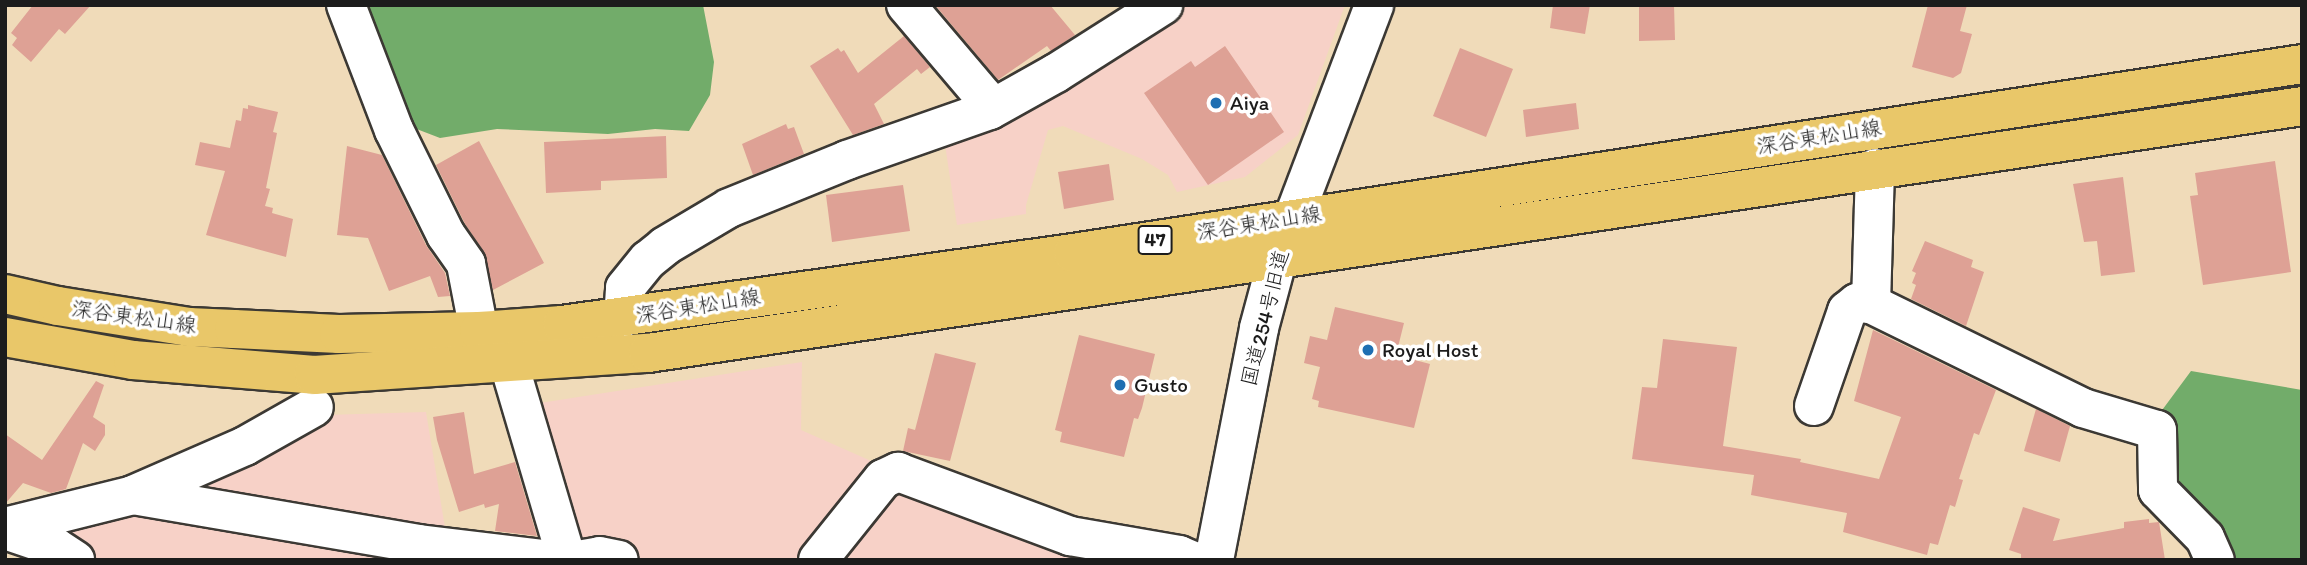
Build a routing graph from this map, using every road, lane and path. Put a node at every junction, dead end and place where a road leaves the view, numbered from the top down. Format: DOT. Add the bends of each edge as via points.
graph roads {
  1 [pos="346,5"];
  2 [pos="906,5"];
  3 [pos="1163,5"];
  4 [pos="1374,5"];
  5 [pos="2302,64"];
  6 [pos="2302,106"];
  7 [pos="990,110"];
  8 [pos="1875,168"];
  9 [pos="1292,218"];
  10 [pos="1277,261"];
  11 [pos="5,294"];
  12 [pos="1871,304"];
  13 [pos="623,318"];
  14 [pos="479,331"];
  15 [pos="5,337"];
  16 [pos="509,364"];
  17 [pos="1814,406"];
  18 [pos="314,407"];
  19 [pos="133,495"];
  20 [pos="5,529"];
  21 [pos="75,560"];
  22 [pos="552,560"];
  23 [pos="568,560"];
  24 [pos="578,560"];
  25 [pos="619,560"];
  26 [pos="818,560"];
  27 [pos="1191,560"];
  28 [pos="1214,560"];
  29 [pos="2215,560"];
  1 -- 14 [label="street" via="394,130 446,235 466,264"];
  2 -- 7 [label="street"];
  3 -- 7 [label="street"];
  4 -- 9 [label="street, 国道254号旧道"];
  5 -- 9 [label="main road, 深谷東松山線 / 47"];
  6 -- 8 [label="main road, 深谷東松山線 / 47"];
  7 -- 13 [label="street" via="729,208 648,260 625,288"];
  8 -- 10 [label="main road, 深谷東松山線 / 47"];
  8 -- 12 [label="street"];
  9 -- 10 [label="street, 国道254号旧道"];
  9 -- 13 [label="main road, 深谷東松山線 / 47"];
  10 -- 16 [label="main road, 深谷東松山線 / 47" via="648,353"];
  10 -- 28 [label="street, 国道254号旧道" via="1259,328"];
  11 -- 14 [label="main road, 深谷東松山線 / 47" via="189,327 339,334"];
  12 -- 17 [label="street" via="1857,303 1847,311"];
  12 -- 29 [label="street" via="2082,408 2157,430 2158,490 2204,538"];
  13 -- 14 [label="main road, 深谷東松山線 / 47"];
  15 -- 16 [label="main road, 深谷東松山線 / 47" via="133,360 314,375"];
  16 -- 23 [label="street"];
  18 -- 19 [label="street" via="245,446"];
  19 -- 20 [label="street"];
  19 -- 22 [label="street" via="419,544"];
  20 -- 21 [label="street" via="55,547"];
  24 -- 25 [label="street" via="600,556"];
  26 -- 27 [label="street" via="883,479 898,472 1070,536"];
}
